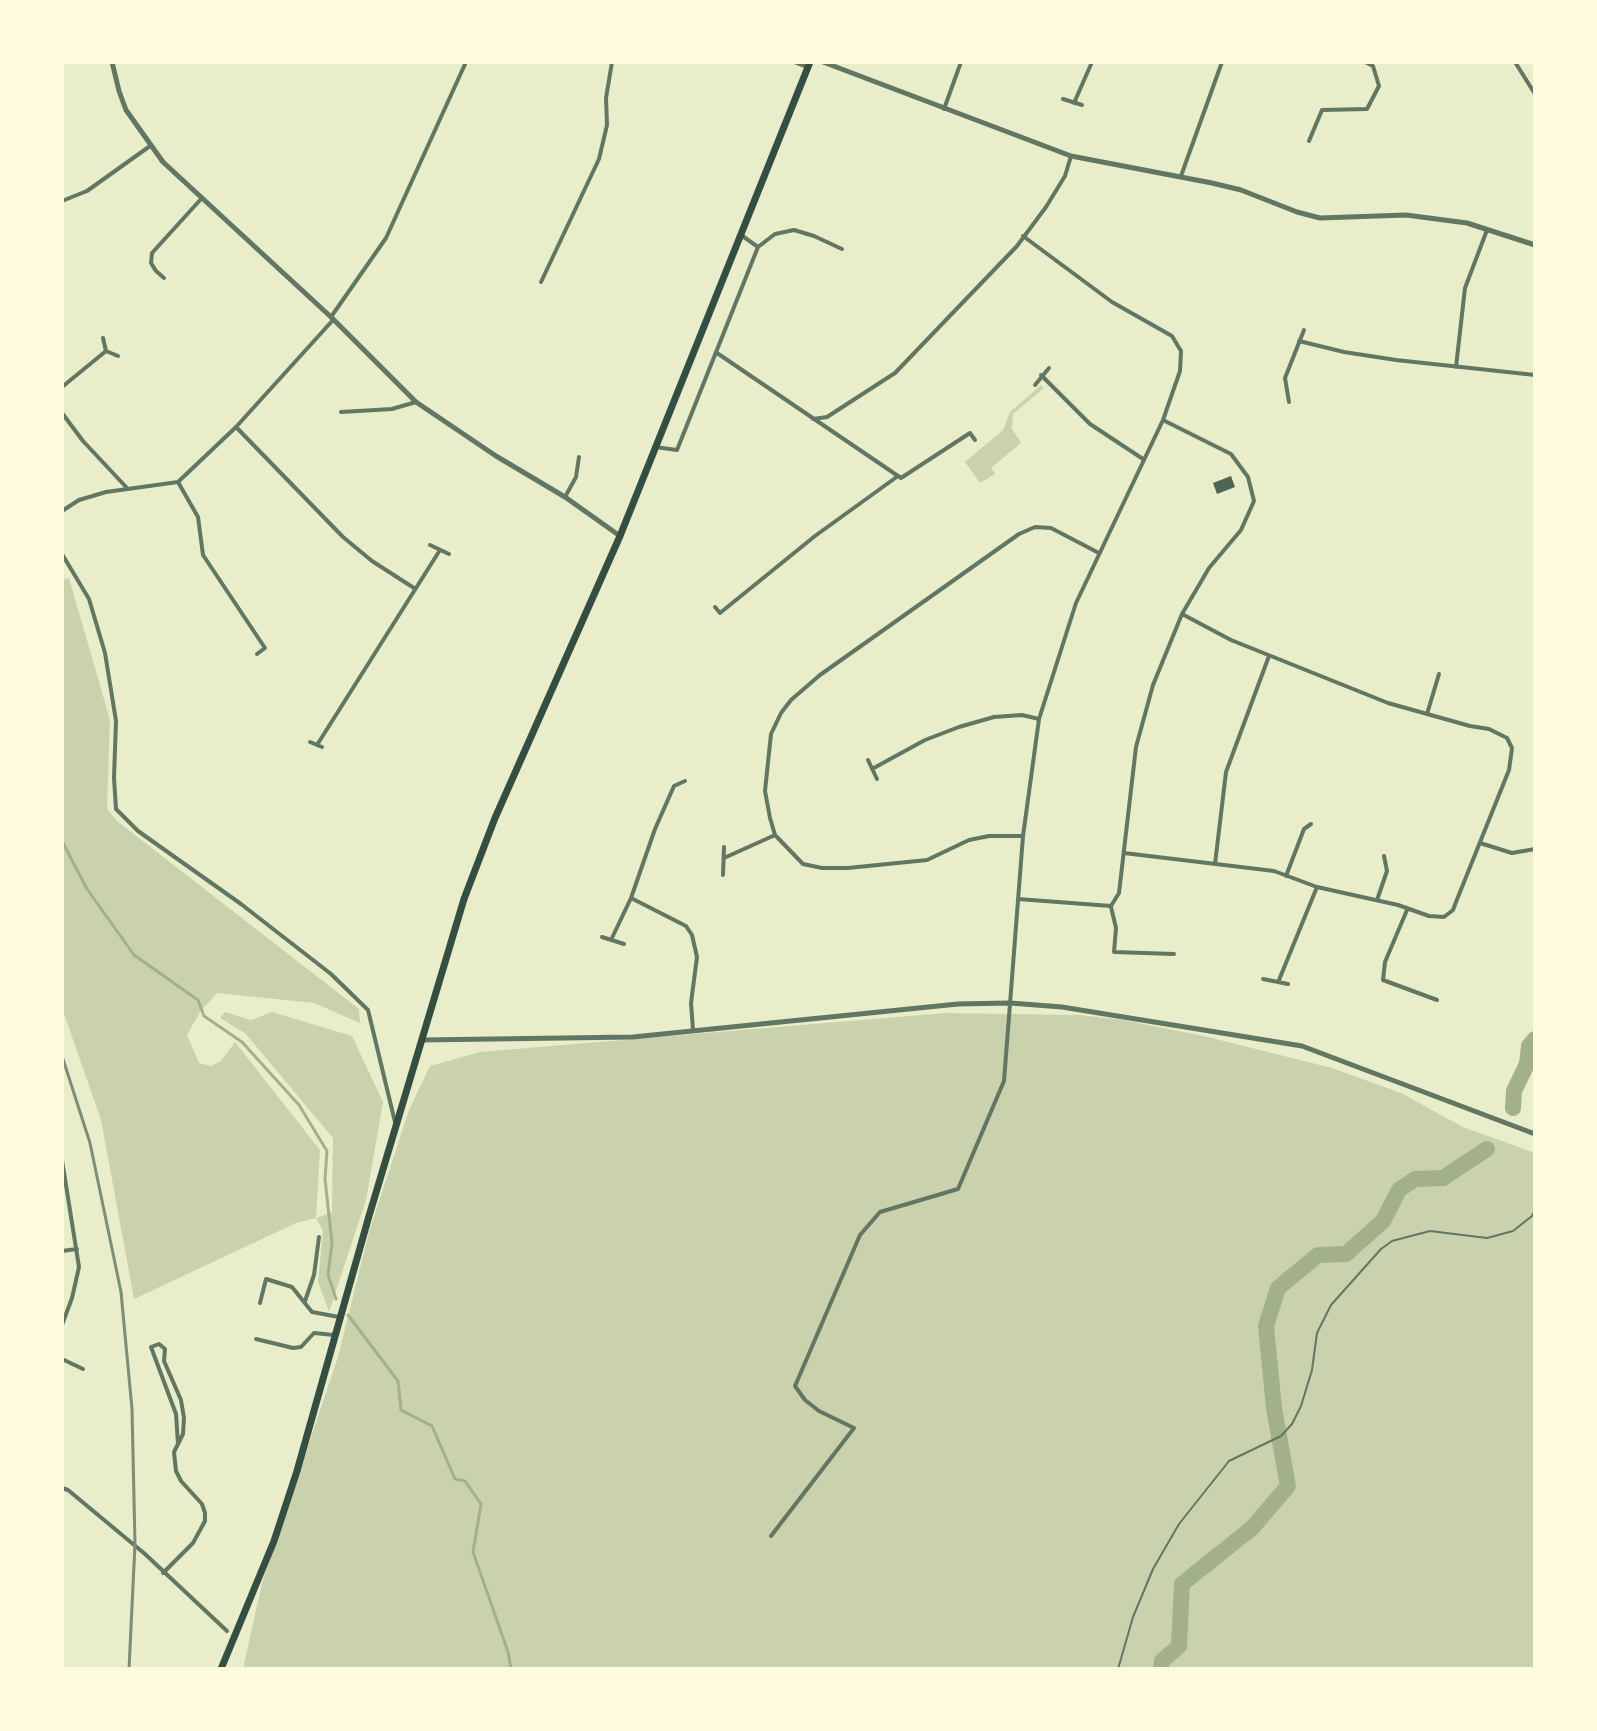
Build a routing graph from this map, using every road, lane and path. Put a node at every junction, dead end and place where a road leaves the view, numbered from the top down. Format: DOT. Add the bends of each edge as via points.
graph roads {
  1 [pos="112,62"];
  2 [pos="466,62"];
  3 [pos="612,62"];
  4 [pos="794,62"];
  5 [pos="823,62"];
  6 [pos="961,62"];
  7 [pos="1092,62"];
  8 [pos="1222,62"];
  9 [pos="1365,62"];
  10 [pos="1515,62"];
  11 [pos="809,65"];
  12 [pos="1535,94"];
  13 [pos="1063,99"];
  14 [pos="1326,102"];
  15 [pos="1074,103"];
  16 [pos="1082,105"];
  17 [pos="944,109"];
  18 [pos="1322,110"];
  19 [pos="1309,141"];
  20 [pos="150,146"];
  21 [pos="1071,156"];
  22 [pos="1181,176"];
  23 [pos="201,199"];
  24 [pos="62,201"];
  25 [pos="1487,228"];
  26 [pos="741,235"];
  27 [pos="1023,236"];
  28 [pos="832,237"];
  29 [pos="827,242"];
  30 [pos="1535,245"];
  31 [pos="758,247"];
  32 [pos="842,249"];
  33 [pos="164,278"];
  34 [pos="541,282"];
  35 [pos="333,318"];
  36 [pos="1304,330"];
  37 [pos="103,338"];
  38 [pos="1299,341"];
  39 [pos="106,351"];
  40 [pos="717,353"];
  41 [pos="118,356"];
  42 [pos="1456,367"];
  43 [pos="1049,368"];
  44 [pos="1041,375"];
  45 [pos="1535,375"];
  46 [pos="1035,385"];
  47 [pos="62,387"];
  48 [pos="416,402"];
  49 [pos="1289,402"];
  50 [pos="341,412"];
  51 [pos="62,413"];
  52 [pos="813,419"];
  53 [pos="1163,420"];
  54 [pos="236,427"];
  55 [pos="975,440"];
  56 [pos="655,447"];
  57 [pos="579,457"];
  58 [pos="1143,459"];
  59 [pos="900,477"];
  60 [pos="178,482"];
  61 [pos="127,488"];
  62 [pos="565,497"];
  63 [pos="62,511"];
  64 [pos="620,536"];
  65 [pos="430,545"];
  66 [pos="440,550"];
  67 [pos="1099,553"];
  68 [pos="62,554"];
  69 [pos="449,554"];
  70 [pos="414,588"];
  71 [pos="715,607"];
  72 [pos="1182,614"];
  73 [pos="257,654"];
  74 [pos="1269,656"];
  75 [pos="1439,674"];
  76 [pos="1427,714"];
  77 [pos="1039,719"];
  78 [pos="310,742"];
  79 [pos="868,760"];
  80 [pos="872,769"];
  81 [pos="877,779"];
  82 [pos="685,781"];
  83 [pos="1311,824"];
  84 [pos="775,835"];
  85 [pos="1023,836"];
  86 [pos="1480,843"];
  87 [pos="724,847"];
  88 [pos="1535,849"];
  89 [pos="1124,853"];
  90 [pos="1384,856"];
  91 [pos="724,858"];
  92 [pos="1215,864"];
  93 [pos="723,875"];
  94 [pos="1286,876"];
  95 [pos="1317,887"];
  96 [pos="631,898"];
  97 [pos="1018,899"];
  98 [pos="1377,900"];
  99 [pos="1111,906"];
  100 [pos="1407,910"];
  101 [pos="602,937"];
  102 [pos="611,940"];
  103 [pos="624,944"];
  104 [pos="1174,954"];
  105 [pos="1263,979"];
  106 [pos="1279,980"];
  107 [pos="1288,984"];
  108 [pos="1437,1000"];
  109 [pos="1010,1003"];
  110 [pos="693,1030"];
  111 [pos="422,1040"];
  112 [pos="396,1129"];
  113 [pos="1535,1134"];
  114 [pos="62,1160"];
  115 [pos="1535,1210"];
  116 [pos="319,1237"];
  117 [pos="77,1249"];
  118 [pos="62,1251"];
  119 [pos="305,1301"];
  120 [pos="260,1303"];
  121 [pos="339,1317"];
  122 [pos="62,1325"];
  123 [pos="334,1335"];
  124 [pos="256,1339"];
  125 [pos="62,1359"];
  126 [pos="83,1369"];
  127 [pos="178,1444"];
  128 [pos="62,1488"];
  129 [pos="771,1536"];
  130 [pos="163,1573"];
  131 [pos="227,1631"];
  132 [pos="221,1669"];
  133 [pos="1118,1669"];
  1 -- 20 [label="street" via="126,110"];
  2 -- 35 [label="street" via="386,238"];
  3 -- 34 [label="street" via="599,159"];
  4 -- 11 [label="street"];
  5 -- 17 [label="street"];
  6 -- 17 [label="street"];
  7 -- 15 [label="street"];
  8 -- 22 [label="street"];
  9 -- 18 [label="street" via="1373,66 1379,86 1367,109"];
  10 -- 12 [label="street"];
  11 -- 26 [label="main road"];
  13 -- 15 [label="street"];
  14 -- 18 [label="street"];
  15 -- 16 [label="street"];
  17 -- 21 [label="street"];
  18 -- 19 [label="street"];
  20 -- 23 [label="street"];
  20 -- 24 [label="street" via="87,191"];
  21 -- 22 [label="street"];
  21 -- 27 [label="street" via="1065,176"];
  22 -- 25 [label="street" via="1320,218 1406,215"];
  23 -- 33 [label="street" via="152,253 151,263"];
  23 -- 35 [label="street"];
  25 -- 30 [label="street"];
  25 -- 42 [label="street" via="1465,288"];
  26 -- 31 [label="street"];
  26 -- 56 [label="main road"];
  27 -- 52 [label="street" via="895,373 827,417"];
  27 -- 53 [label="street" via="1112,302 1172,336 1181,351 1180,371"];
  28 -- 29 [label="street"];
  29 -- 31 [label="street" via="794,230 775,234"];
  29 -- 32 [label="street"];
  31 -- 40 [label="street"];
  35 -- 48 [label="street"];
  35 -- 54 [label="street"];
  36 -- 38 [label="street"];
  37 -- 39 [label="street"];
  38 -- 42 [label="street"];
  38 -- 49 [label="street" via="1285,378"];
  39 -- 41 [label="street"];
  39 -- 47 [label="street"];
  40 -- 52 [label="street"];
  40 -- 56 [label="street" via="677,450"];
  42 -- 45 [label="street"];
  43 -- 44 [label="street"];
  44 -- 46 [label="street"];
  44 -- 58 [label="street" via="1090,424"];
  48 -- 50 [label="street"];
  48 -- 62 [label="street"];
  51 -- 61 [label="street"];
  52 -- 59 [label="street"];
  53 -- 58 [label="street"];
  53 -- 72 [label="street" via="1231,454 1248,477 1254,501 1241,530 1209,568"];
  54 -- 60 [label="street"];
  54 -- 70 [label="street" via="343,537"];
  55 -- 59 [label="street" via="970,433"];
  56 -- 64 [label="main road"];
  57 -- 62 [label="street"];
  58 -- 67 [label="street"];
  59 -- 71 [label="street" via="720,613"];
  60 -- 61 [label="street"];
  60 -- 73 [label="street" via="198,517 203,555 265,648"];
  61 -- 63 [label="street" via="79,500"];
  62 -- 64 [label="street"];
  64 -- 111 [label="main road" via="495,818 464,899"];
  65 -- 66 [label="street"];
  66 -- 69 [label="street"];
  66 -- 70 [label="street"];
  67 -- 77 [label="street"];
  67 -- 84 [label="street" via="1051,528 1019,534 791,700 771,734 767,759 765,791"];
  68 -- 112 [label="street" via="89,599 105,653 116,721 116,809 138,831 331,974 368,1010"];
  70 -- 78 [label="street" via="320,746"];
  72 -- 74 [label="street"];
  72 -- 89 [label="street" via="1143,718"];
  74 -- 76 [label="street"];
  74 -- 92 [label="street" via="1226,772"];
  75 -- 76 [label="street"];
  76 -- 86 [label="street" via="1489,729 1507,738 1512,748 1509,770"];
  77 -- 80 [label="street" via="994,717 959,727"];
  77 -- 85 [label="street"];
  79 -- 80 [label="street"];
  80 -- 81 [label="street"];
  82 -- 96 [label="street" via="674,786"];
  83 -- 94 [label="street" via="1304,829"];
  84 -- 85 [label="street" via="803,864 822,868 927,860 969,840"];
  84 -- 91 [label="street"];
  85 -- 97 [label="street"];
  86 -- 88 [label="street" via="1512,853"];
  86 -- 100 [label="street" via="1453,910 1444,917"];
  87 -- 91 [label="street"];
  89 -- 92 [label="street"];
  89 -- 99 [label="street" via="1119,893"];
  90 -- 98 [label="street" via="1387,871"];
  91 -- 93 [label="street"];
  92 -- 94 [label="street"];
  94 -- 95 [label="street"];
  95 -- 98 [label="street"];
  95 -- 106 [label="street"];
  96 -- 102 [label="street"];
  96 -- 110 [label="street" via="686,926 692,935 697,957"];
  97 -- 99 [label="street"];
  97 -- 109 [label="street"];
  98 -- 100 [label="street"];
  99 -- 104 [label="street" via="1114,952"];
  100 -- 108 [label="street" via="1383,980"];
  101 -- 102 [label="street"];
  102 -- 103 [label="street"];
  105 -- 106 [label="street"];
  106 -- 107 [label="street"];
  109 -- 110 [label="street"];
  109 -- 113 [label="street" via="1112,1013 1302,1046"];
  109 -- 129 [label="street" via="1004,1081 958,1189 880,1212 860,1235 795,1386 819,1411 854,1428"];
  110 -- 111 [label="street" via="615,1038"];
  111 -- 112 [label="main road"];
  112 -- 121 [label="main road"];
  114 -- 117 [label="street"];
  115 -- 133 [label="lane" via="1513,1231 1487,1238 1430,1231 1381,1249 1331,1305 1317,1333 1312,1370 1292,1424 1281,1436 1229,1461 1179,1524 1153,1569"];
  116 -- 119 [label="street"];
  117 -- 118 [label="street"];
  117 -- 122 [label="street" via="79,1267"];
  119 -- 120 [label="street" via="292,1287 266,1279"];
  119 -- 121 [label="street" via="312,1312"];
  121 -- 123 [label="main road"];
  123 -- 124 [label="street" via="314,1333 293,1348"];
  123 -- 132 [label="main road" via="274,1541"];
  125 -- 126 [label="street"];
  127 -- 127 [label="street" via="176,1414 151,1347 159,1344 181,1400 184,1426"];
  127 -- 130 [label="street" via="176,1471 202,1504 205,1521 193,1543"];
  128 -- 130 [label="street"];
  130 -- 131 [label="street"];
}
